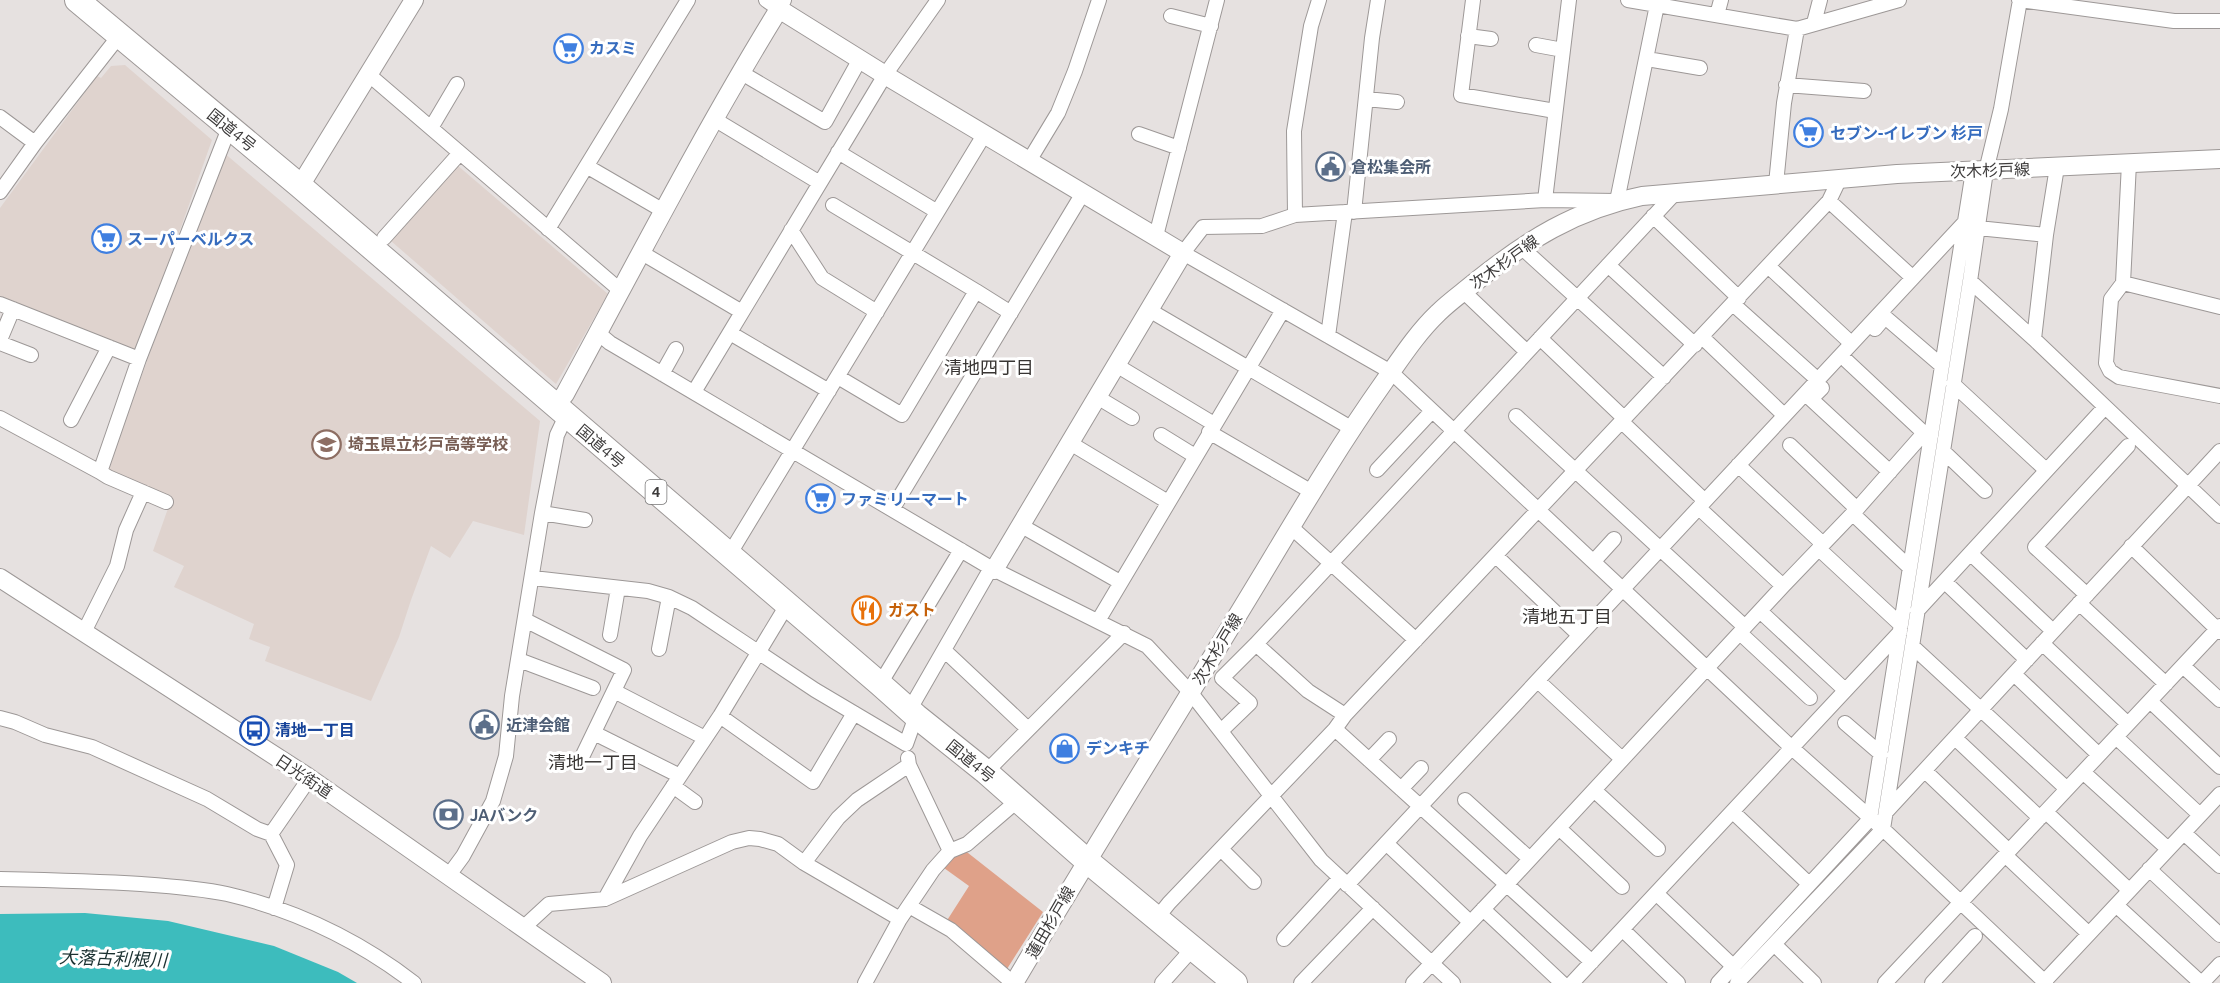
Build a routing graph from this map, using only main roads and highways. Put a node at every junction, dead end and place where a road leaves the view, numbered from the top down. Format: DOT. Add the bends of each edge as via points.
graph roads {
  1 [pos="77,0"];
  2 [pos="414,0"];
  3 [pos="776,3"];
  4 [pos="2220,159"];
  5 [pos="300,186"];
  6 [pos="560,411"];
  7 [pos="992,569"];
  8 [pos="0,578"];
  9 [pos="1086,860"];
  10 [pos="602,983"];
  11 [pos="1014,983"];
  12 [pos="1235,983"];
  1 -- 5 [label="highway, 国道4号 / 4"];
  2 -- 5 [label="main road"];
  3 -- 6 [label="main road" via="662,210 565,394"];
  3 -- 7 [label="main road" via="885,75 1183,253"];
  4 -- 9 [label="main road, 次木杉戸線" via="1840,178 1676,192 1617,201 1573,217 1521,247 1438,312 1351,428"];
  5 -- 6 [label="highway, 国道4号 / 4"];
  6 -- 9 [label="highway, 国道4号 / 4"];
  8 -- 10 [label="main road, 日光街道" via="309,778"];
  9 -- 11 [label="main road, 蓮田杉戸線"];
  9 -- 12 [label="highway, 国道4号 / 4"];
}
